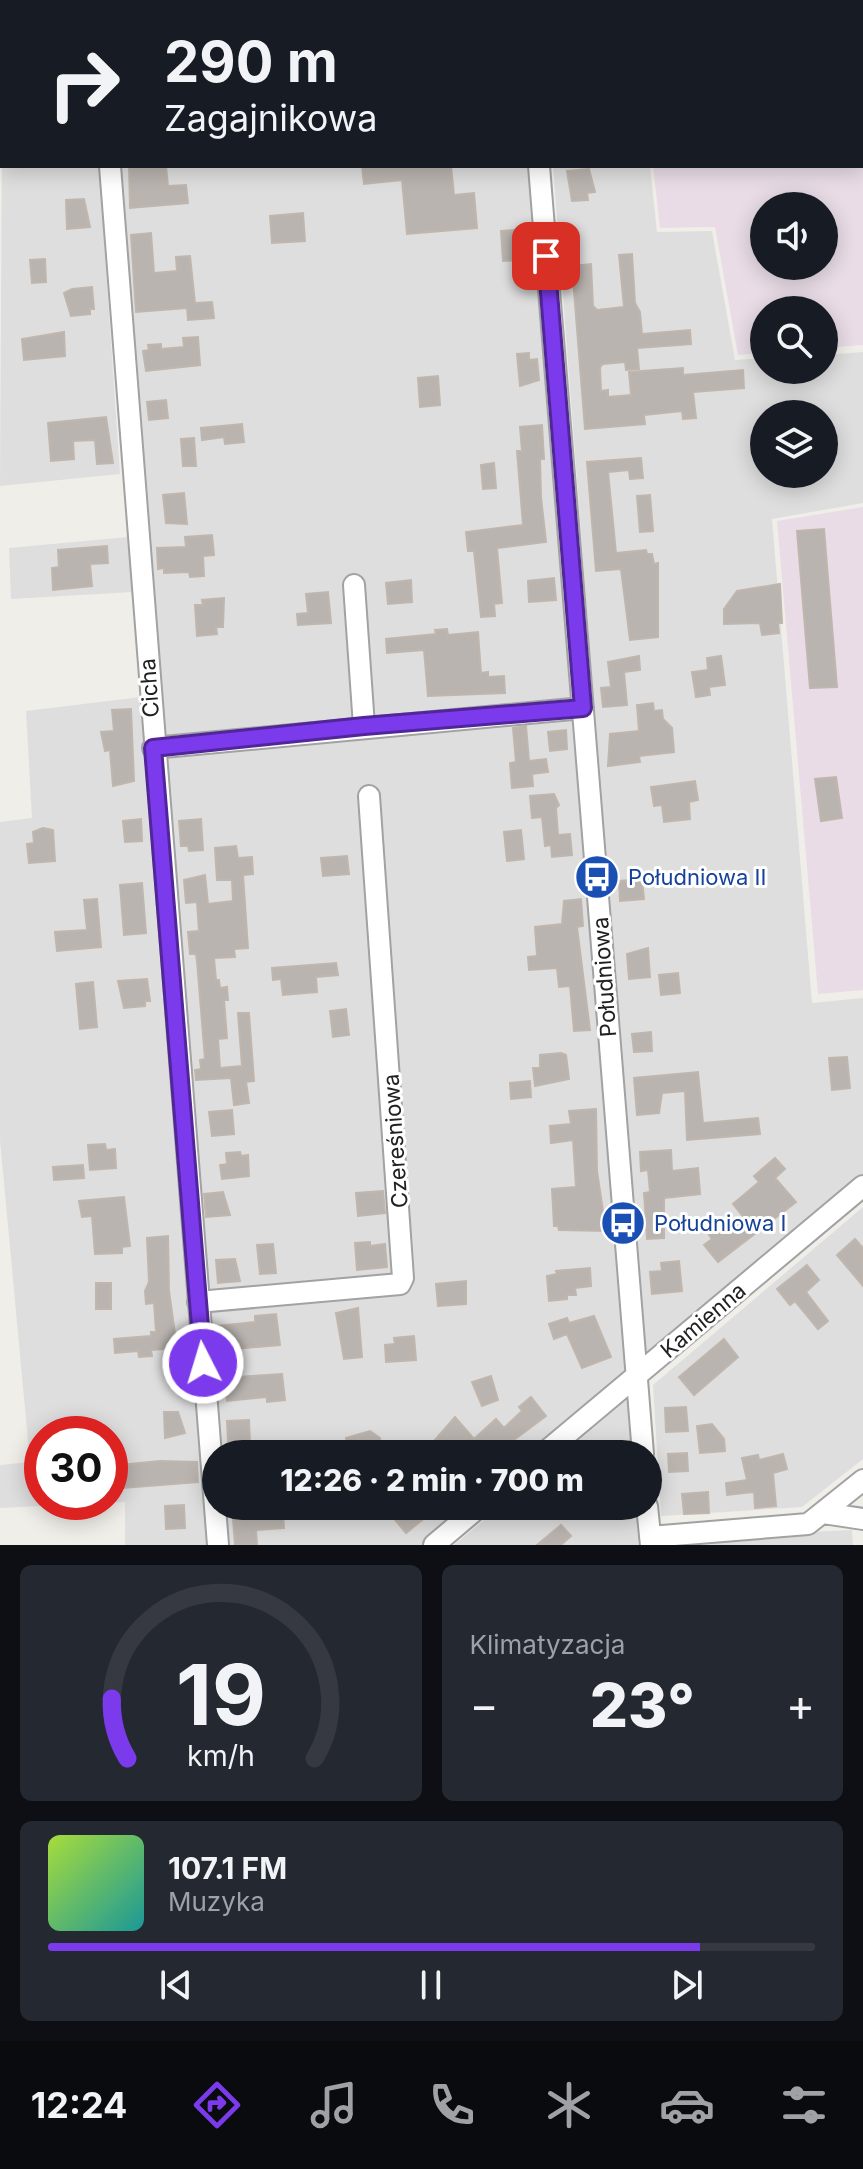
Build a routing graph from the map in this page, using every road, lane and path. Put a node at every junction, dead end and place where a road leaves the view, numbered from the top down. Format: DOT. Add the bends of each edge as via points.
graph roads {
  1 [pos="110,168"];
  2 [pos="539,168"];
  3 [pos="354,585"];
  4 [pos="583,708"];
  5 [pos="364,726"];
  6 [pos="153,748"];
  7 [pos="369,796"];
  8 [pos="863,1186"];
  9 [pos="198,1302"];
  10 [pos="637,1376"];
  11 [pos="560,1440"];
  12 [pos="642,1440"];
  13 [pos="863,1480"];
  14 [pos="823,1513"];
  15 [pos="863,1519"];
  16 [pos="463,1520"];
  17 [pos="648,1520"];
  18 [pos="650,1541"];
  19 [pos="218,1545"];
  20 [pos="434,1545"];
  1 -- 6 [label="street, Cicha"];
  2 -- 4 [label="street, Południowa"];
  3 -- 5 [label="street"];
  4 -- 5 [label="street"];
  4 -- 10 [label="street, Południowa"];
  5 -- 6 [label="street"];
  6 -- 9 [label="street, Cicha"];
  7 -- 9 [label="street, Czereśniowa" via="403,1278 400,1284"];
  8 -- 10 [label="street, Kamienna"];
  9 -- 19 [label="street, Cicha"];
  10 -- 11 [label="street, Kamienna"];
  10 -- 12 [label="street, Południowa"];
  13 -- 14 [label="street"];
  14 -- 15 [label="street"];
  14 -- 18 [label="street" via="808,1524"];
  16 -- 20 [label="street"];
  17 -- 18 [label="street"];
}
